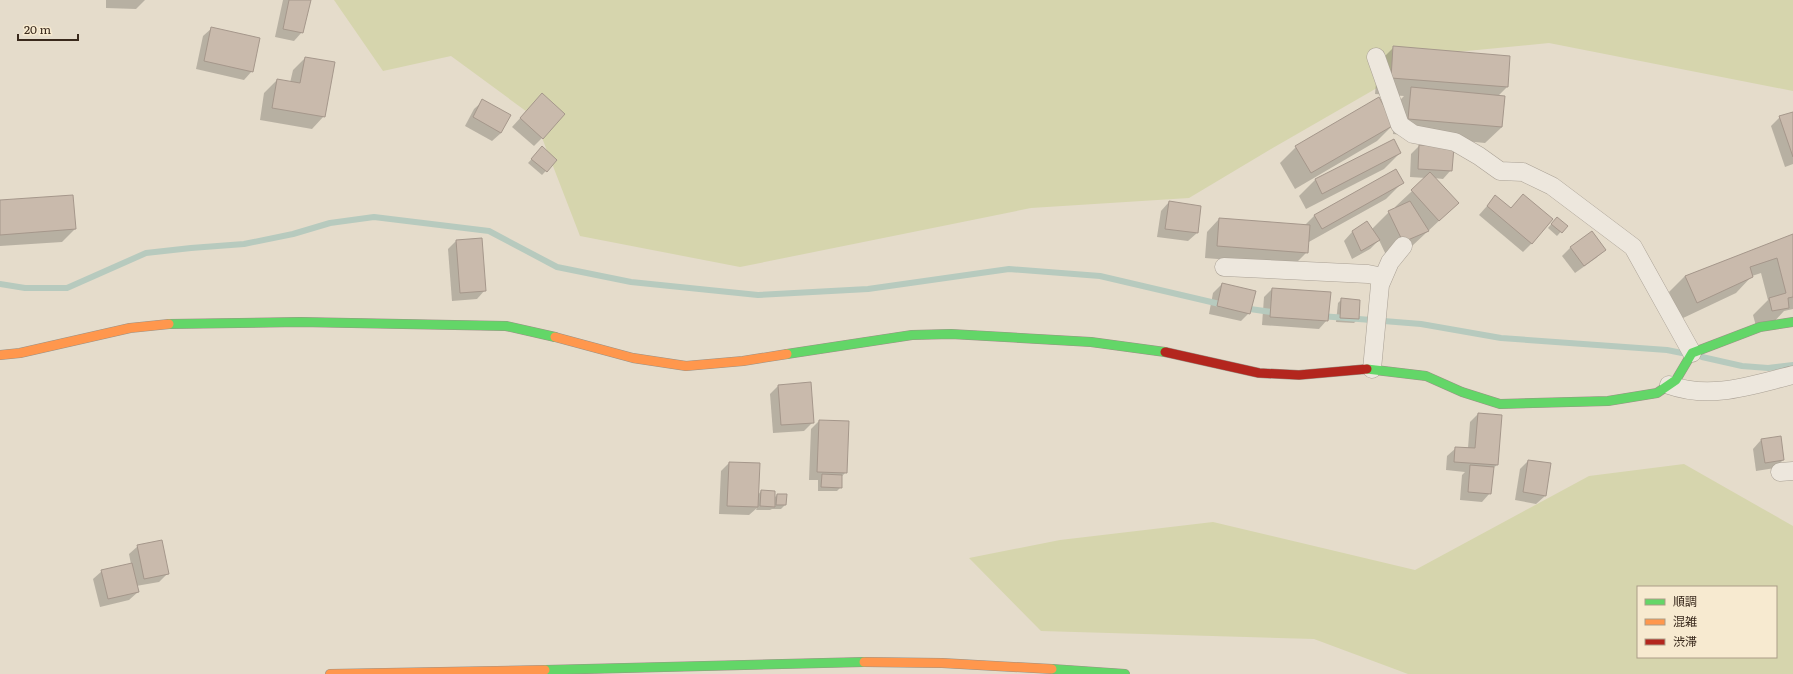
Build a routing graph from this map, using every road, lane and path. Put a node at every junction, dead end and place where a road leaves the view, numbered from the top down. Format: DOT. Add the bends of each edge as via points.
graph roads {
  1 [pos="1376,56"];
  2 [pos="1403,246"];
  3 [pos="1224,268"];
  4 [pos="1383,277"];
  5 [pos="1793,322"];
  6 [pos="1692,353"];
  7 [pos="0,355"];
  8 [pos="1372,369"];
  9 [pos="1793,375"];
  10 [pos="1670,385"];
  11 [pos="330,674"];
  12 [pos="1125,674"];
  1 -- 6 [label="street" via="1400,125 1406,130 1413,134 1455,142 1500,171 1523,172 1552,186 1633,247"];
  2 -- 4 [label="street" via="1390,262"];
  3 -- 4 [label="street" via="1368,274"];
  4 -- 8 [label="street" via="1380,285"];
  5 -- 6 [label="main road" via="1760,327"];
  6 -- 10 [label="main road" via="1676,380"];
  7 -- 8 [label="main road" via="20,353 130,328 178,323 300,322 506,326 633,358 686,366 743,361 912,335 951,334 1106,344 1168,352 1259,372 1299,375"];
  8 -- 10 [label="main road" via="1426,376 1462,392 1500,404 1608,401 1657,393"];
  9 -- 10 [label="street" via="1723,392 1686,391"];
  11 -- 12 [label="main road" via="884,662 1001,665"];
}
